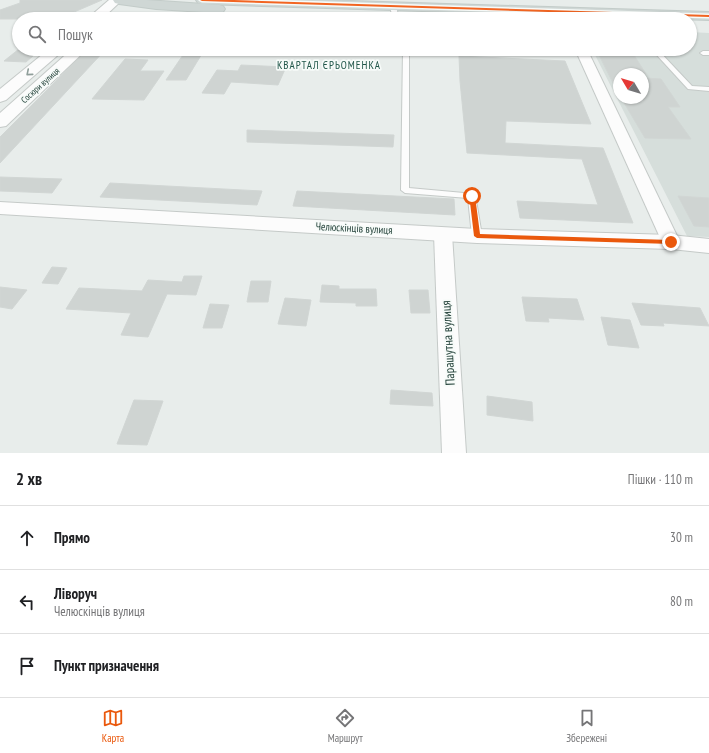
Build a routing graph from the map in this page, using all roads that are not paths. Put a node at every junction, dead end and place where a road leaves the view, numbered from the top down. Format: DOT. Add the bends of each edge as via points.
graph roads {
  1 [pos="202,0"];
  2 [pos="125,2"];
  3 [pos="318,2"];
  4 [pos="107,12"];
  5 [pos="339,12"];
  6 [pos="387,12"];
  7 [pos="697,16"];
  8 [pos="709,16"];
  9 [pos="697,23"];
  10 [pos="709,24"];
  11 [pos="50,56"];
  12 [pos="72,56"];
  13 [pos="406,56"];
  14 [pos="584,56"];
  15 [pos="661,56"];
  16 [pos="709,89"];
  17 [pos="0,97"];
  18 [pos="0,122"];
  19 [pos="0,208"];
  20 [pos="443,234"];
  21 [pos="477,236"];
  22 [pos="671,242"];
  23 [pos="709,246"];
  24 [pos="454,453"];
  1 -- 3 [label="main road"];
  2 -- 4 [label="street"];
  2 -- 5 [label="main road" via="230,10"];
  3 -- 6 [label="main road"];
  7 -- 8 [label="main road"];
  9 -- 10 [label="main road"];
  11 -- 17 [label="street, Сосюри вулиця, one-way"];
  12 -- 18 [label="street, Сосюри вулиця"];
  13 -- 21 [label="lane" via="406,190 472,196"];
  14 -- 22 [label="street"];
  15 -- 16 [label="lane" via="690,88"];
  19 -- 20 [label="street, Челюскінців вулиця"];
  20 -- 21 [label="street, Челюскінців вулиця"];
  20 -- 24 [label="street, Парашутна вулиця"];
  21 -- 22 [label="street, Челюскінців вулиця"];
  22 -- 23 [label="street, Челюскінців вулиця"];
}
